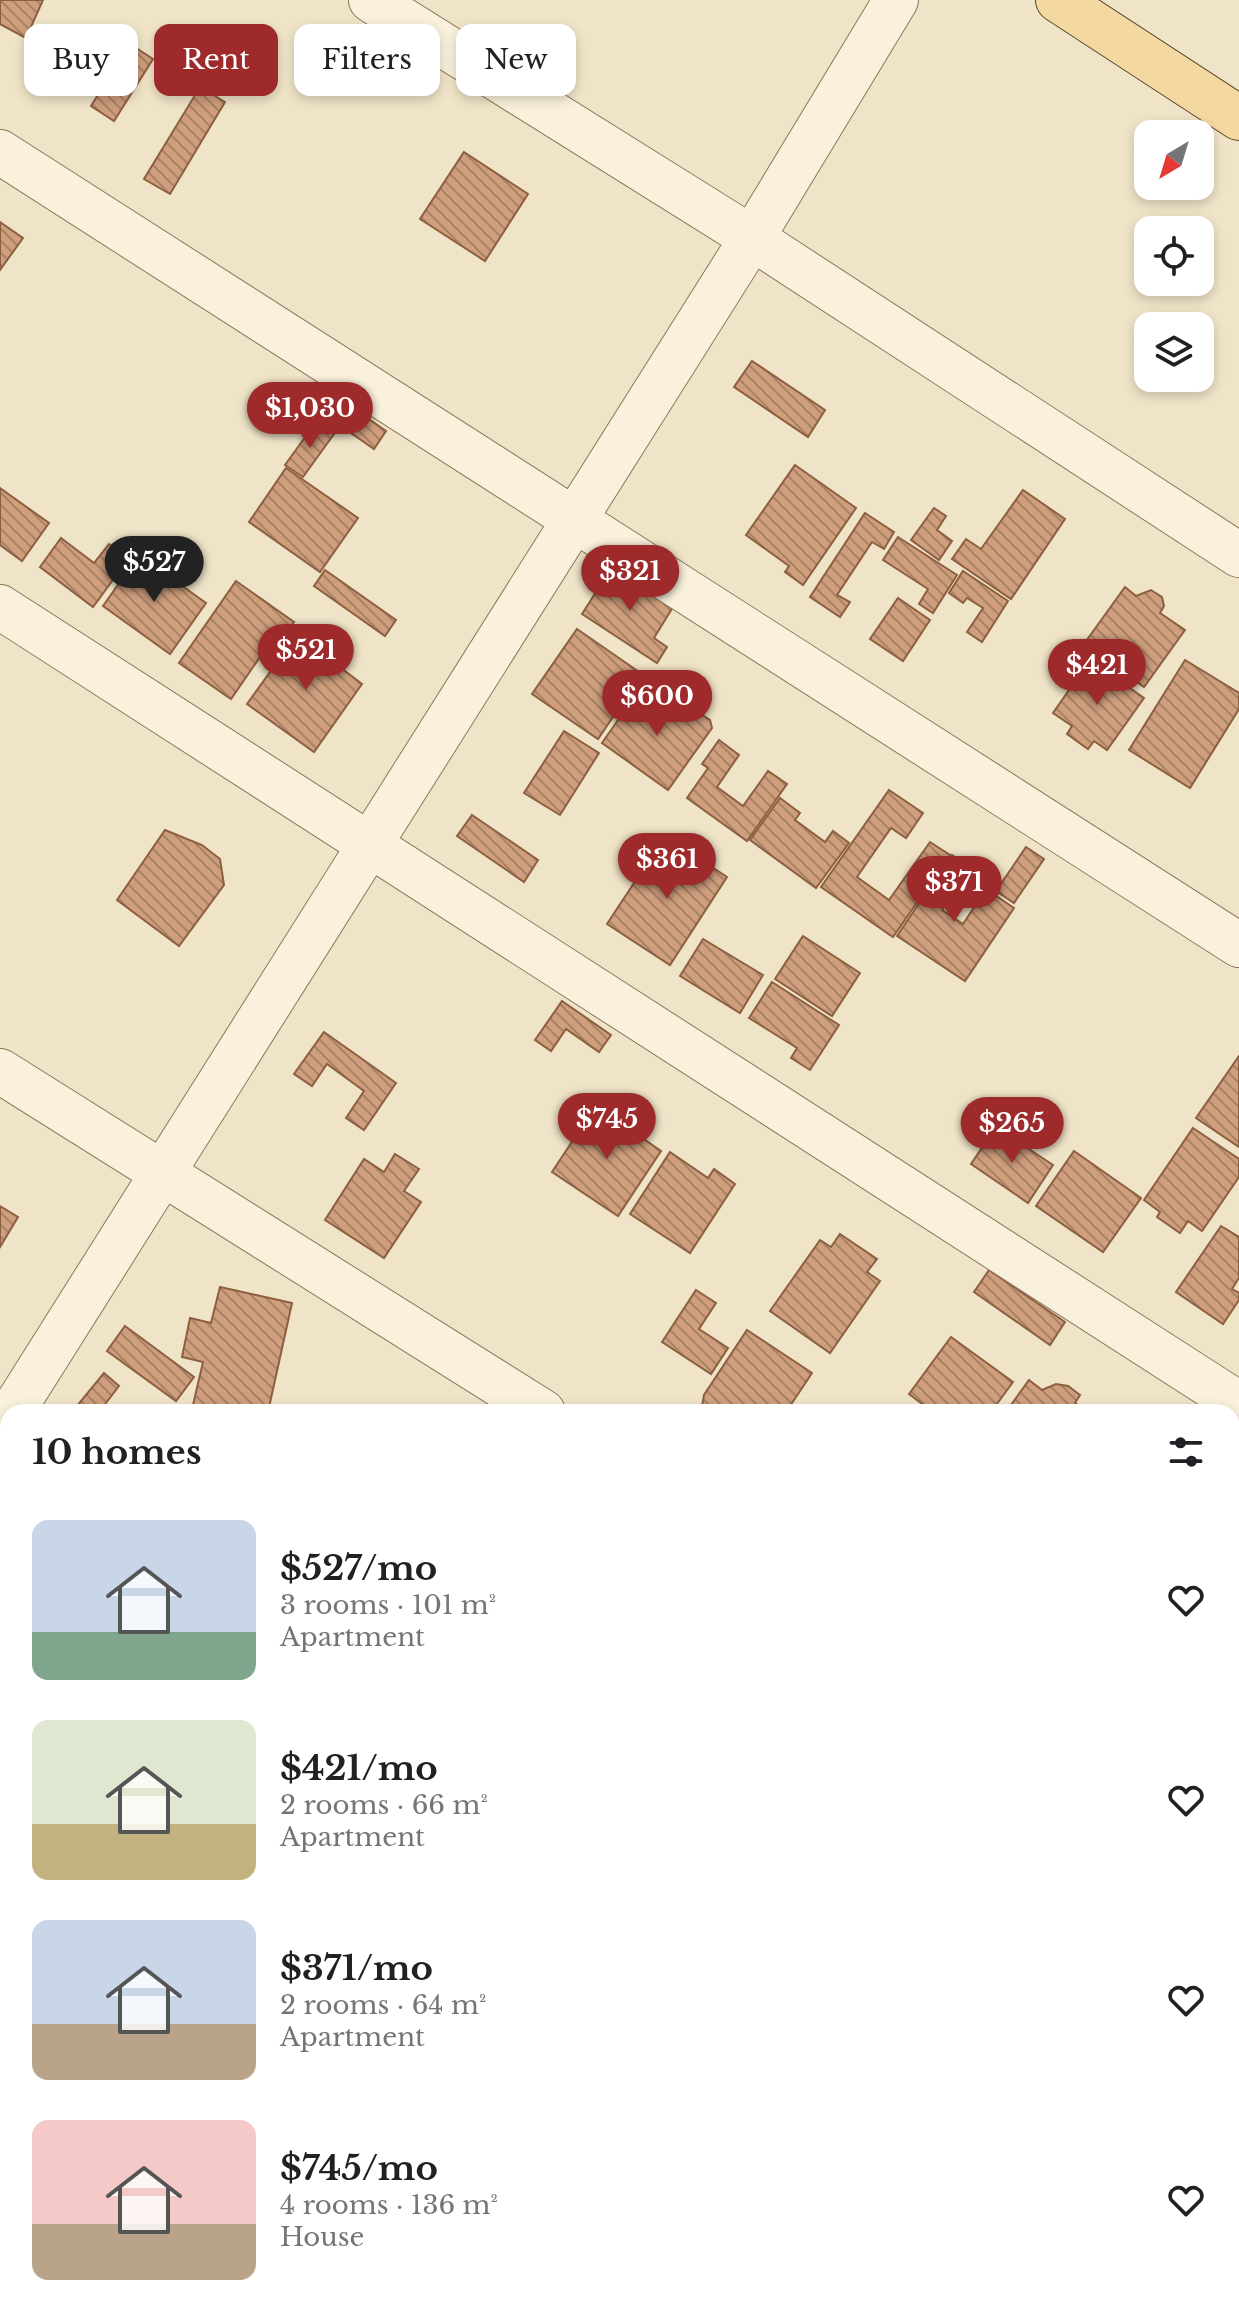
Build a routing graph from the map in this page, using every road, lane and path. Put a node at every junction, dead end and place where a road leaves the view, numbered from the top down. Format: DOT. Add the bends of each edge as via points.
graph roads {
  1 [pos="371,0"];
  2 [pos="896,0"];
  3 [pos="1058,0"];
  4 [pos="1239,118"];
  5 [pos="0,152"];
  6 [pos="752,238"];
  7 [pos="575,518"];
  8 [pos="1239,555"];
  9 [pos="0,607"];
  10 [pos="370,844"];
  11 [pos="1239,945"];
  12 [pos="0,1071"];
  13 [pos="162,1174"];
  14 [pos="17,1404"];
  15 [pos="530,1404"];
  16 [pos="1239,1404"];
  1 -- 6 [label="street"];
  2 -- 6 [label="street"];
  3 -- 4 [label="main road"];
  5 -- 7 [label="street"];
  6 -- 7 [label="street"];
  6 -- 8 [label="street"];
  7 -- 10 [label="street"];
  7 -- 11 [label="street"];
  9 -- 10 [label="street"];
  10 -- 13 [label="street"];
  10 -- 16 [label="street"];
  12 -- 13 [label="street"];
  13 -- 14 [label="street"];
  13 -- 15 [label="street"];
}
